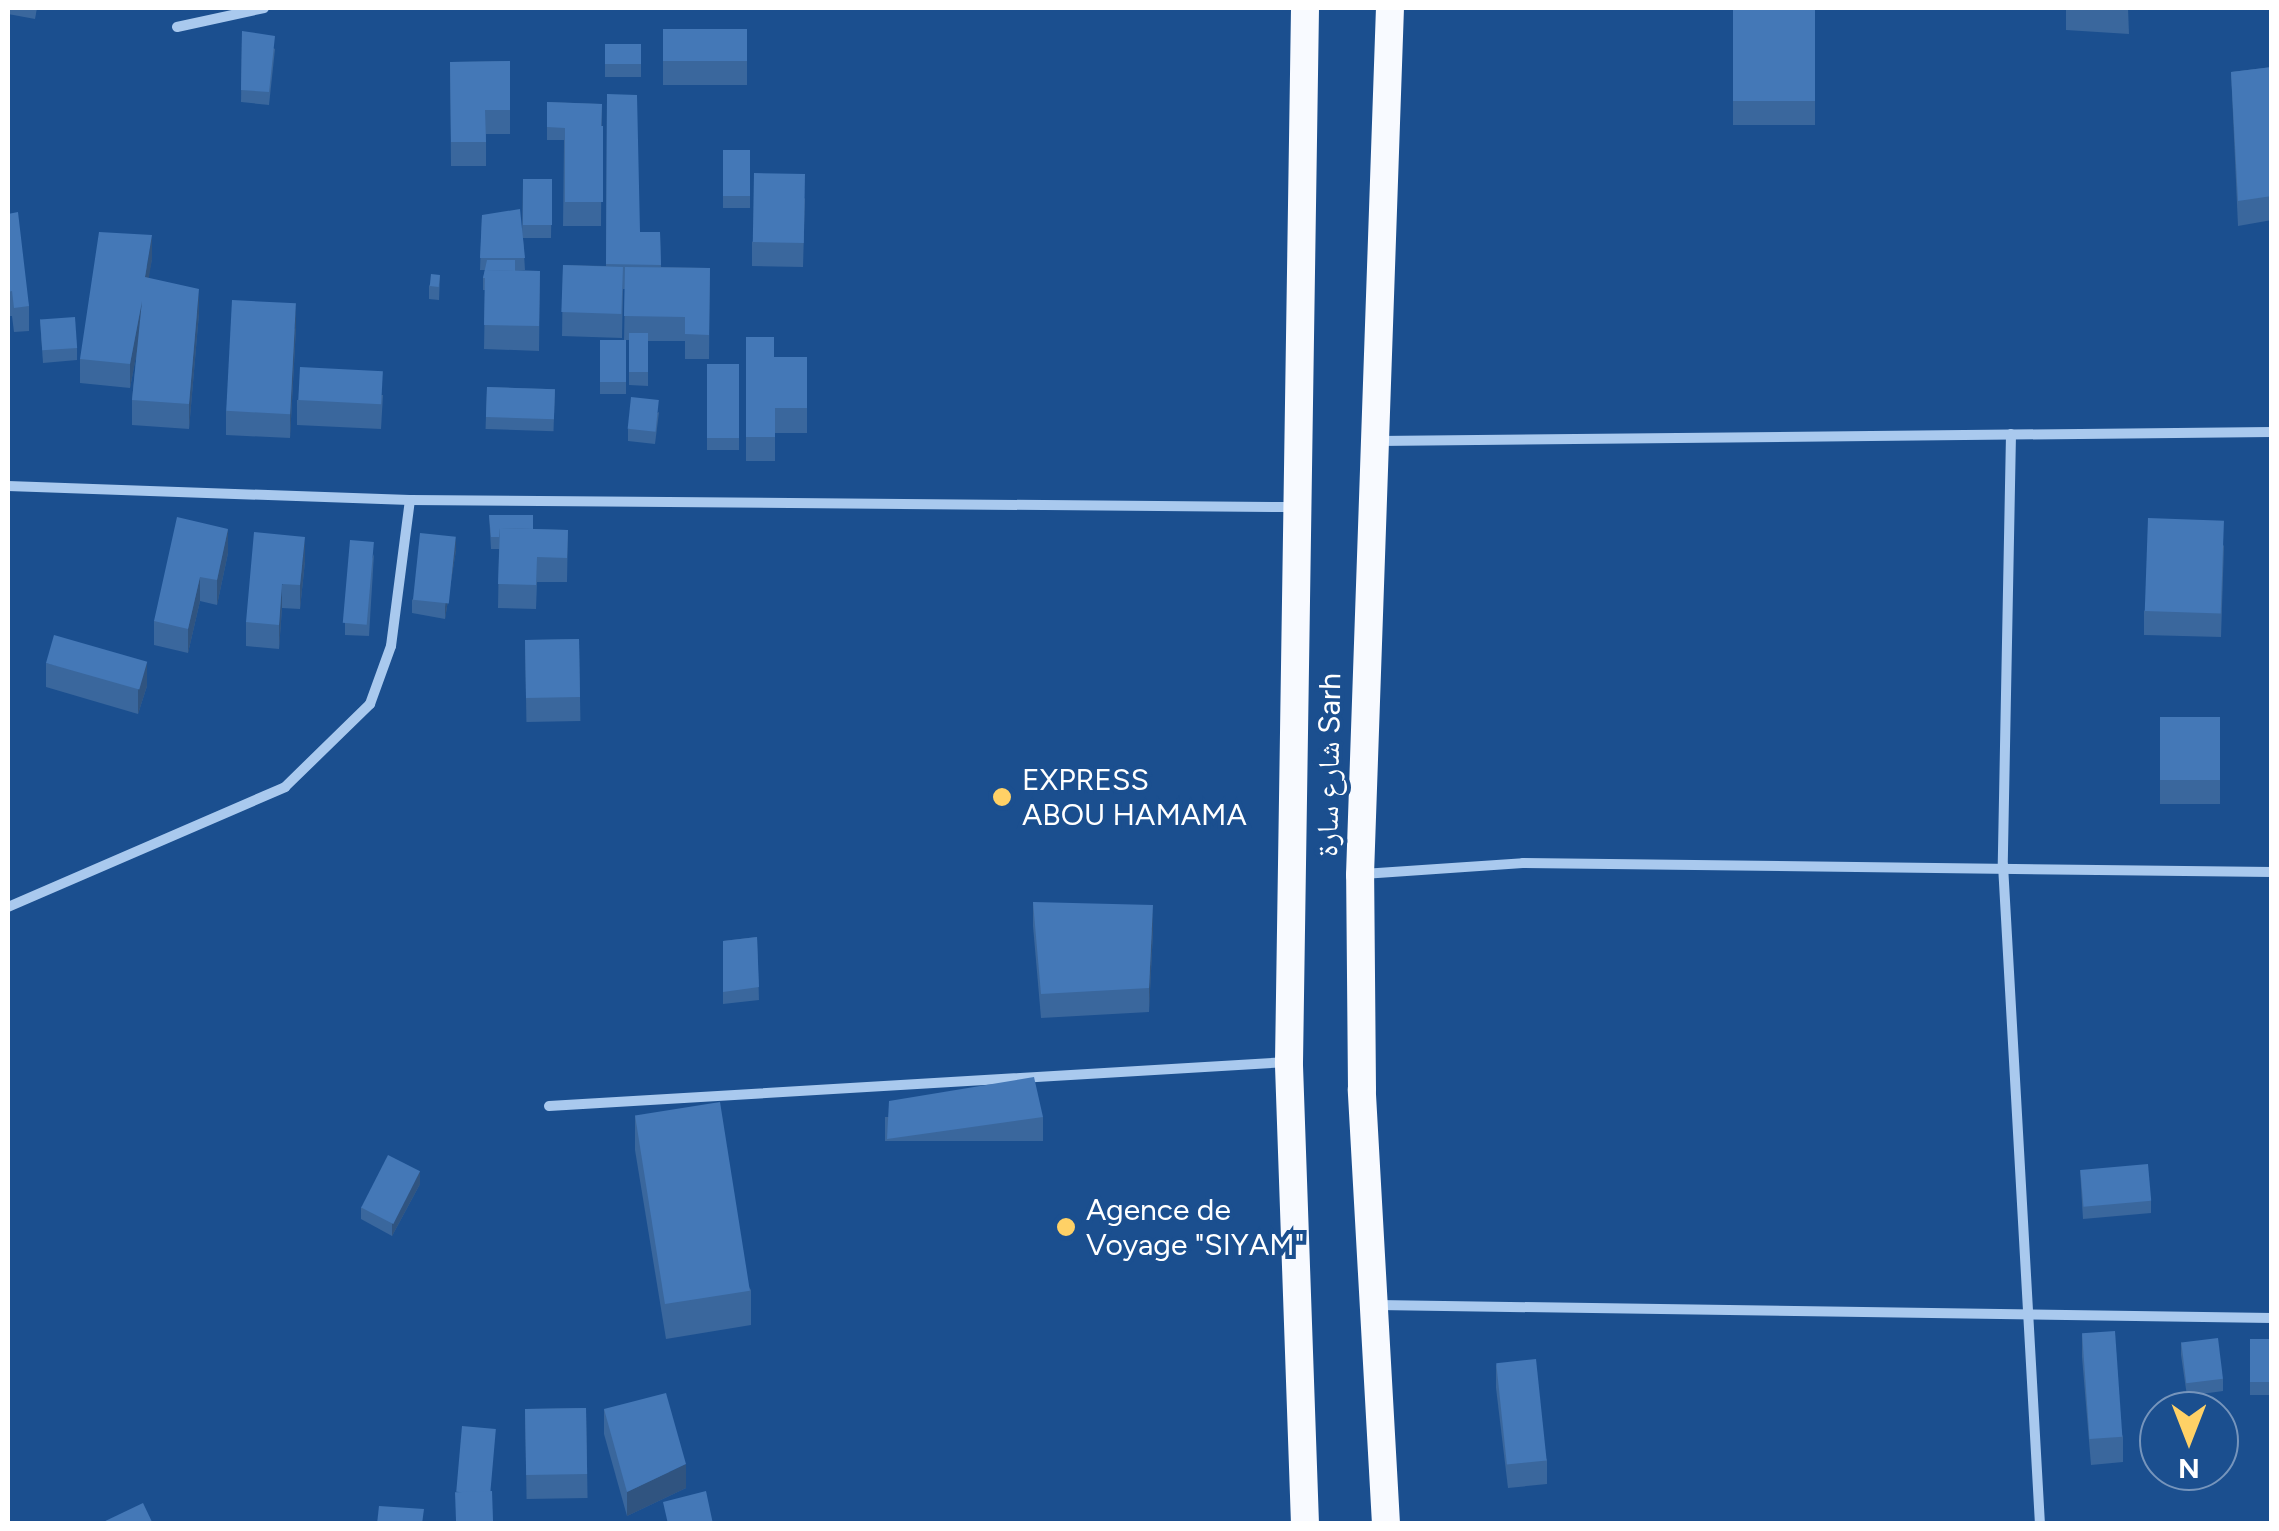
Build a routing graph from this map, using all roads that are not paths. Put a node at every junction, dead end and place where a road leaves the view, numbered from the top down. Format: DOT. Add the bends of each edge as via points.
graph roads {
  1 [pos="264,8"];
  2 [pos="1305,8"];
  3 [pos="1390,8"];
  4 [pos="178,27"];
  5 [pos="2272,432"];
  6 [pos="2011,434"];
  7 [pos="1374,442"];
  8 [pos="8,486"];
  9 [pos="410,500"];
  10 [pos="1290,508"];
  11 [pos="2004,865"];
  12 [pos="2272,872"];
  13 [pos="1360,874"];
  14 [pos="8,907"];
  15 [pos="1289,1062"];
  16 [pos="549,1106"];
  17 [pos="1370,1306"];
  18 [pos="2272,1318"];
  19 [pos="2022,1319"];
  20 [pos="1305,1524"];
  21 [pos="1386,1524"];
  22 [pos="2040,1524"];
  1 -- 4 [label="street"];
  2 -- 10 [label="highway, شارع سارة Sarh"];
  3 -- 7 [label="highway, شارع سارة Sarh"];
  5 -- 6 [label="street"];
  6 -- 7 [label="street"];
  6 -- 11 [label="street"];
  7 -- 13 [label="highway, شارع سارة Sarh"];
  8 -- 9 [label="street"];
  9 -- 10 [label="street"];
  9 -- 14 [label="street" via="390,646 370,704 271,795"];
  10 -- 15 [label="highway, شارع سارة Sarh"];
  11 -- 12 [label="street"];
  11 -- 13 [label="street" via="1523,864"];
  11 -- 19 [label="street"];
  13 -- 17 [label="highway, شارع سارة Sarh"];
  15 -- 16 [label="street"];
  15 -- 20 [label="highway, شارع سارة Sarh"];
  17 -- 19 [label="street"];
  17 -- 21 [label="highway, شارع سارة Sarh"];
  18 -- 19 [label="street"];
  19 -- 22 [label="street"];
}
